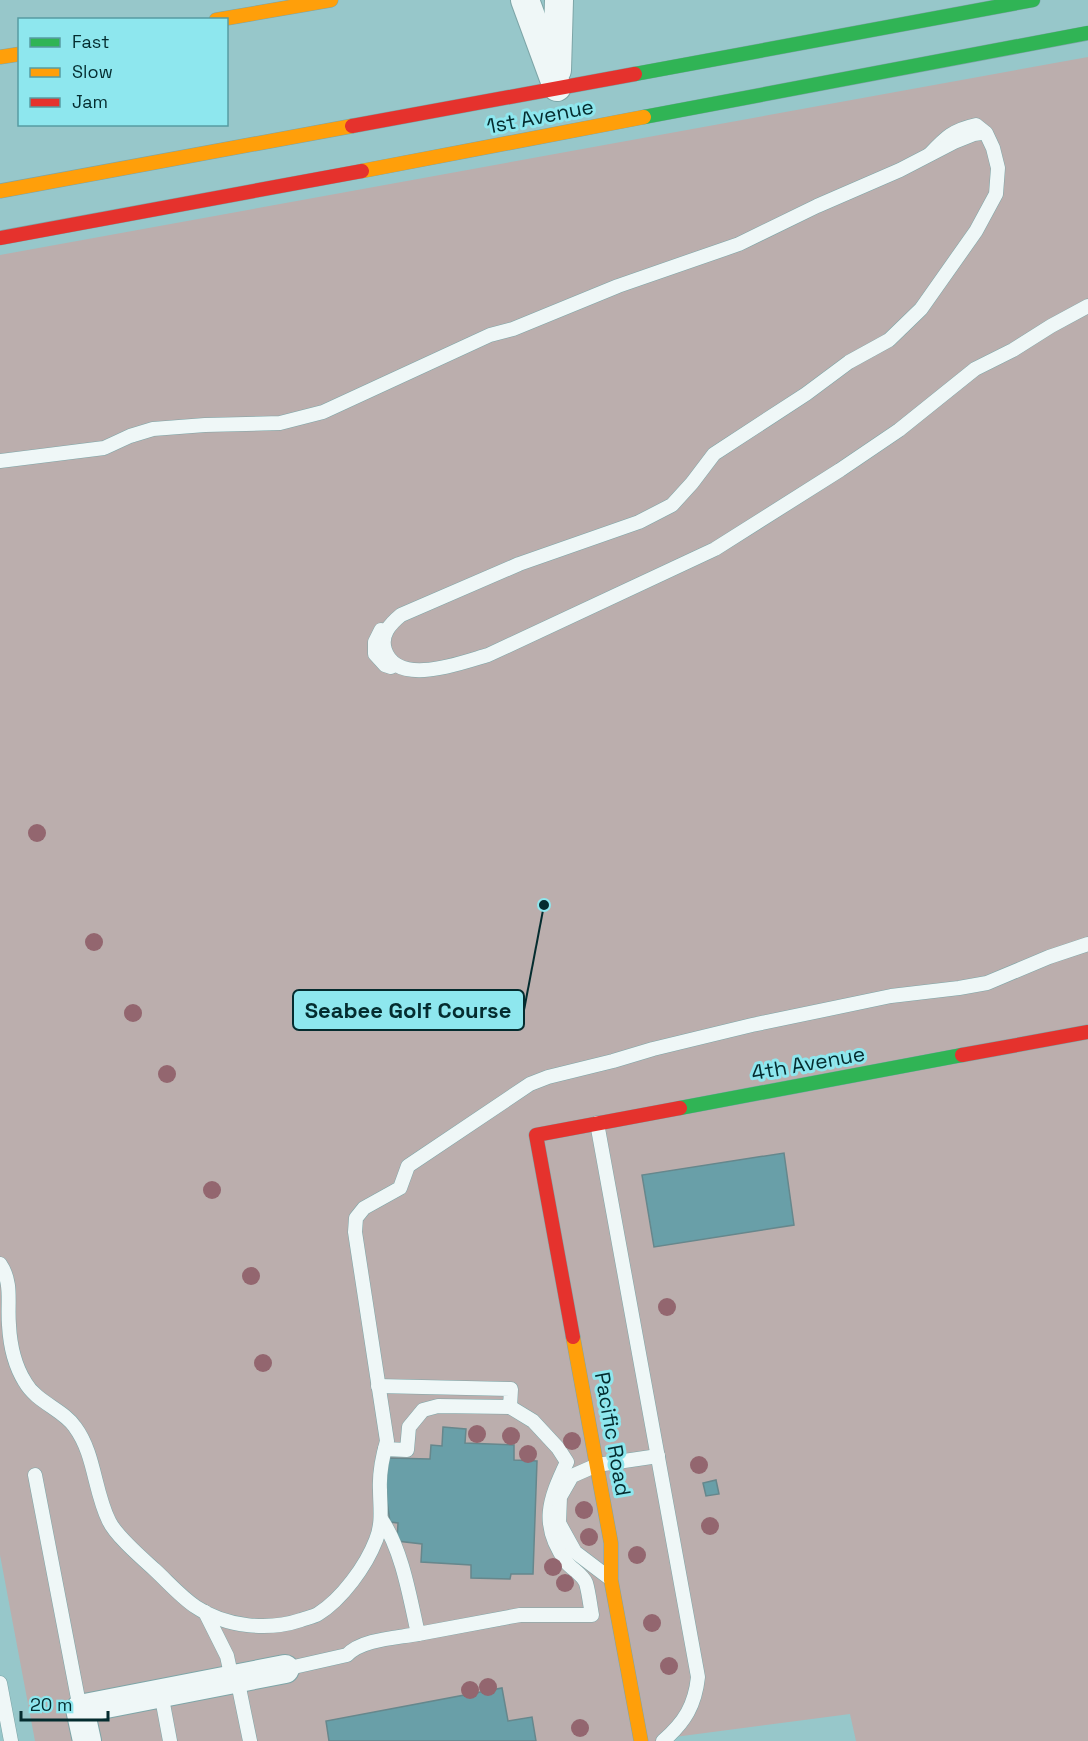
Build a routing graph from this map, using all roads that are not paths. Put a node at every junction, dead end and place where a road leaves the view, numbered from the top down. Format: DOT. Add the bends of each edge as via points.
graph roads {
  1 [pos="331,0"];
  2 [pos="525,0"];
  3 [pos="560,0"];
  4 [pos="1033,0"];
  5 [pos="228,18"];
  6 [pos="1088,33"];
  7 [pos="18,54"];
  8 [pos="0,57"];
  9 [pos="557,87"];
  10 [pos="0,191"];
  11 [pos="0,237"];
  12 [pos="1088,306"];
  13 [pos="0,461"];
  14 [pos="1088,944"];
  15 [pos="1088,1032"];
  16 [pos="597,1123"];
  17 [pos="536,1135"];
  18 [pos="0,1264"];
  19 [pos="378,1386"];
  20 [pos="510,1407"];
  21 [pos="385,1449"];
  22 [pos="658,1456"];
  23 [pos="597,1465"];
  24 [pos="35,1475"];
  25 [pos="381,1519"];
  26 [pos="611,1580"];
  27 [pos="206,1612"];
  28 [pos="418,1634"];
  29 [pos="285,1669"];
  30 [pos="235,1678"];
  31 [pos="0,1683"];
  32 [pos="161,1693"];
  33 [pos="81,1709"];
  34 [pos="11,1741"];
  35 [pos="87,1741"];
  36 [pos="170,1741"];
  37 [pos="250,1741"];
  38 [pos="641,1741"];
  39 [pos="663,1741"];
  1 -- 5 [label="street"];
  2 -- 9 [label="street"];
  3 -- 9 [label="street"];
  4 -- 9 [label="street"];
  6 -- 11 [label="street, 1st Avenue"];
  7 -- 8 [label="street"];
  9 -- 10 [label="street"];
  12 -- 13 [label="lane" via="975,369 899,430 715,549 488,655 416,671 400,667 386,652 383,639 390,624 401,615 519,564 639,522 672,505 714,454 888,340 921,309 976,231 996,194 998,168 986,133 976,125 959,129 930,154 739,244 490,335 323,412 280,423 153,429 104,448"];
  14 -- 19 [label="lane" via="987,983 891,996 764,1022 530,1084 408,1166 400,1188 364,1208 356,1218"];
  15 -- 16 [label="street, 4th Avenue"];
  16 -- 17 [label="street, 4th Avenue"];
  16 -- 22 [label="lane"];
  17 -- 23 [label="street, Pacific Road"];
  18 -- 27 [label="lane" via="9,1285 13,1354 25,1383 74,1424 85,1443 109,1522 132,1549"];
  19 -- 20 [label="lane" via="511,1389"];
  19 -- 21 [label="lane"];
  20 -- 21 [label="lane" via="438,1406 423,1410 409,1427 408,1450"];
  20 -- 28 [label="lane" via="533,1420 567,1462 551,1499 549,1521 567,1562 585,1581 592,1615 520,1616"];
  21 -- 25 [label="lane" via="381,1464"];
  22 -- 23 [label="lane"];
  22 -- 39 [label="lane" via="698,1677 690,1711"];
  23 -- 26 [label="street, Pacific Road" via="611,1543"];
  23 -- 26 [label="lane" via="572,1476 560,1497 559,1523 575,1552"];
  24 -- 33 [label="lane"];
  25 -- 27 [label="lane" via="377,1538 355,1578 317,1614 284,1625 254,1627"];
  25 -- 28 [label="lane" via="390,1532 405,1576"];
  26 -- 38 [label="street, Pacific Road"];
  27 -- 30 [label="lane"];
  28 -- 29 [label="lane" via="362,1645 347,1655"];
  29 -- 30 [label="street"];
  30 -- 32 [label="street"];
  30 -- 37 [label="lane"];
  31 -- 34 [label="lane"];
  32 -- 33 [label="street"];
  32 -- 36 [label="lane"];
  33 -- 35 [label="street"];
}
